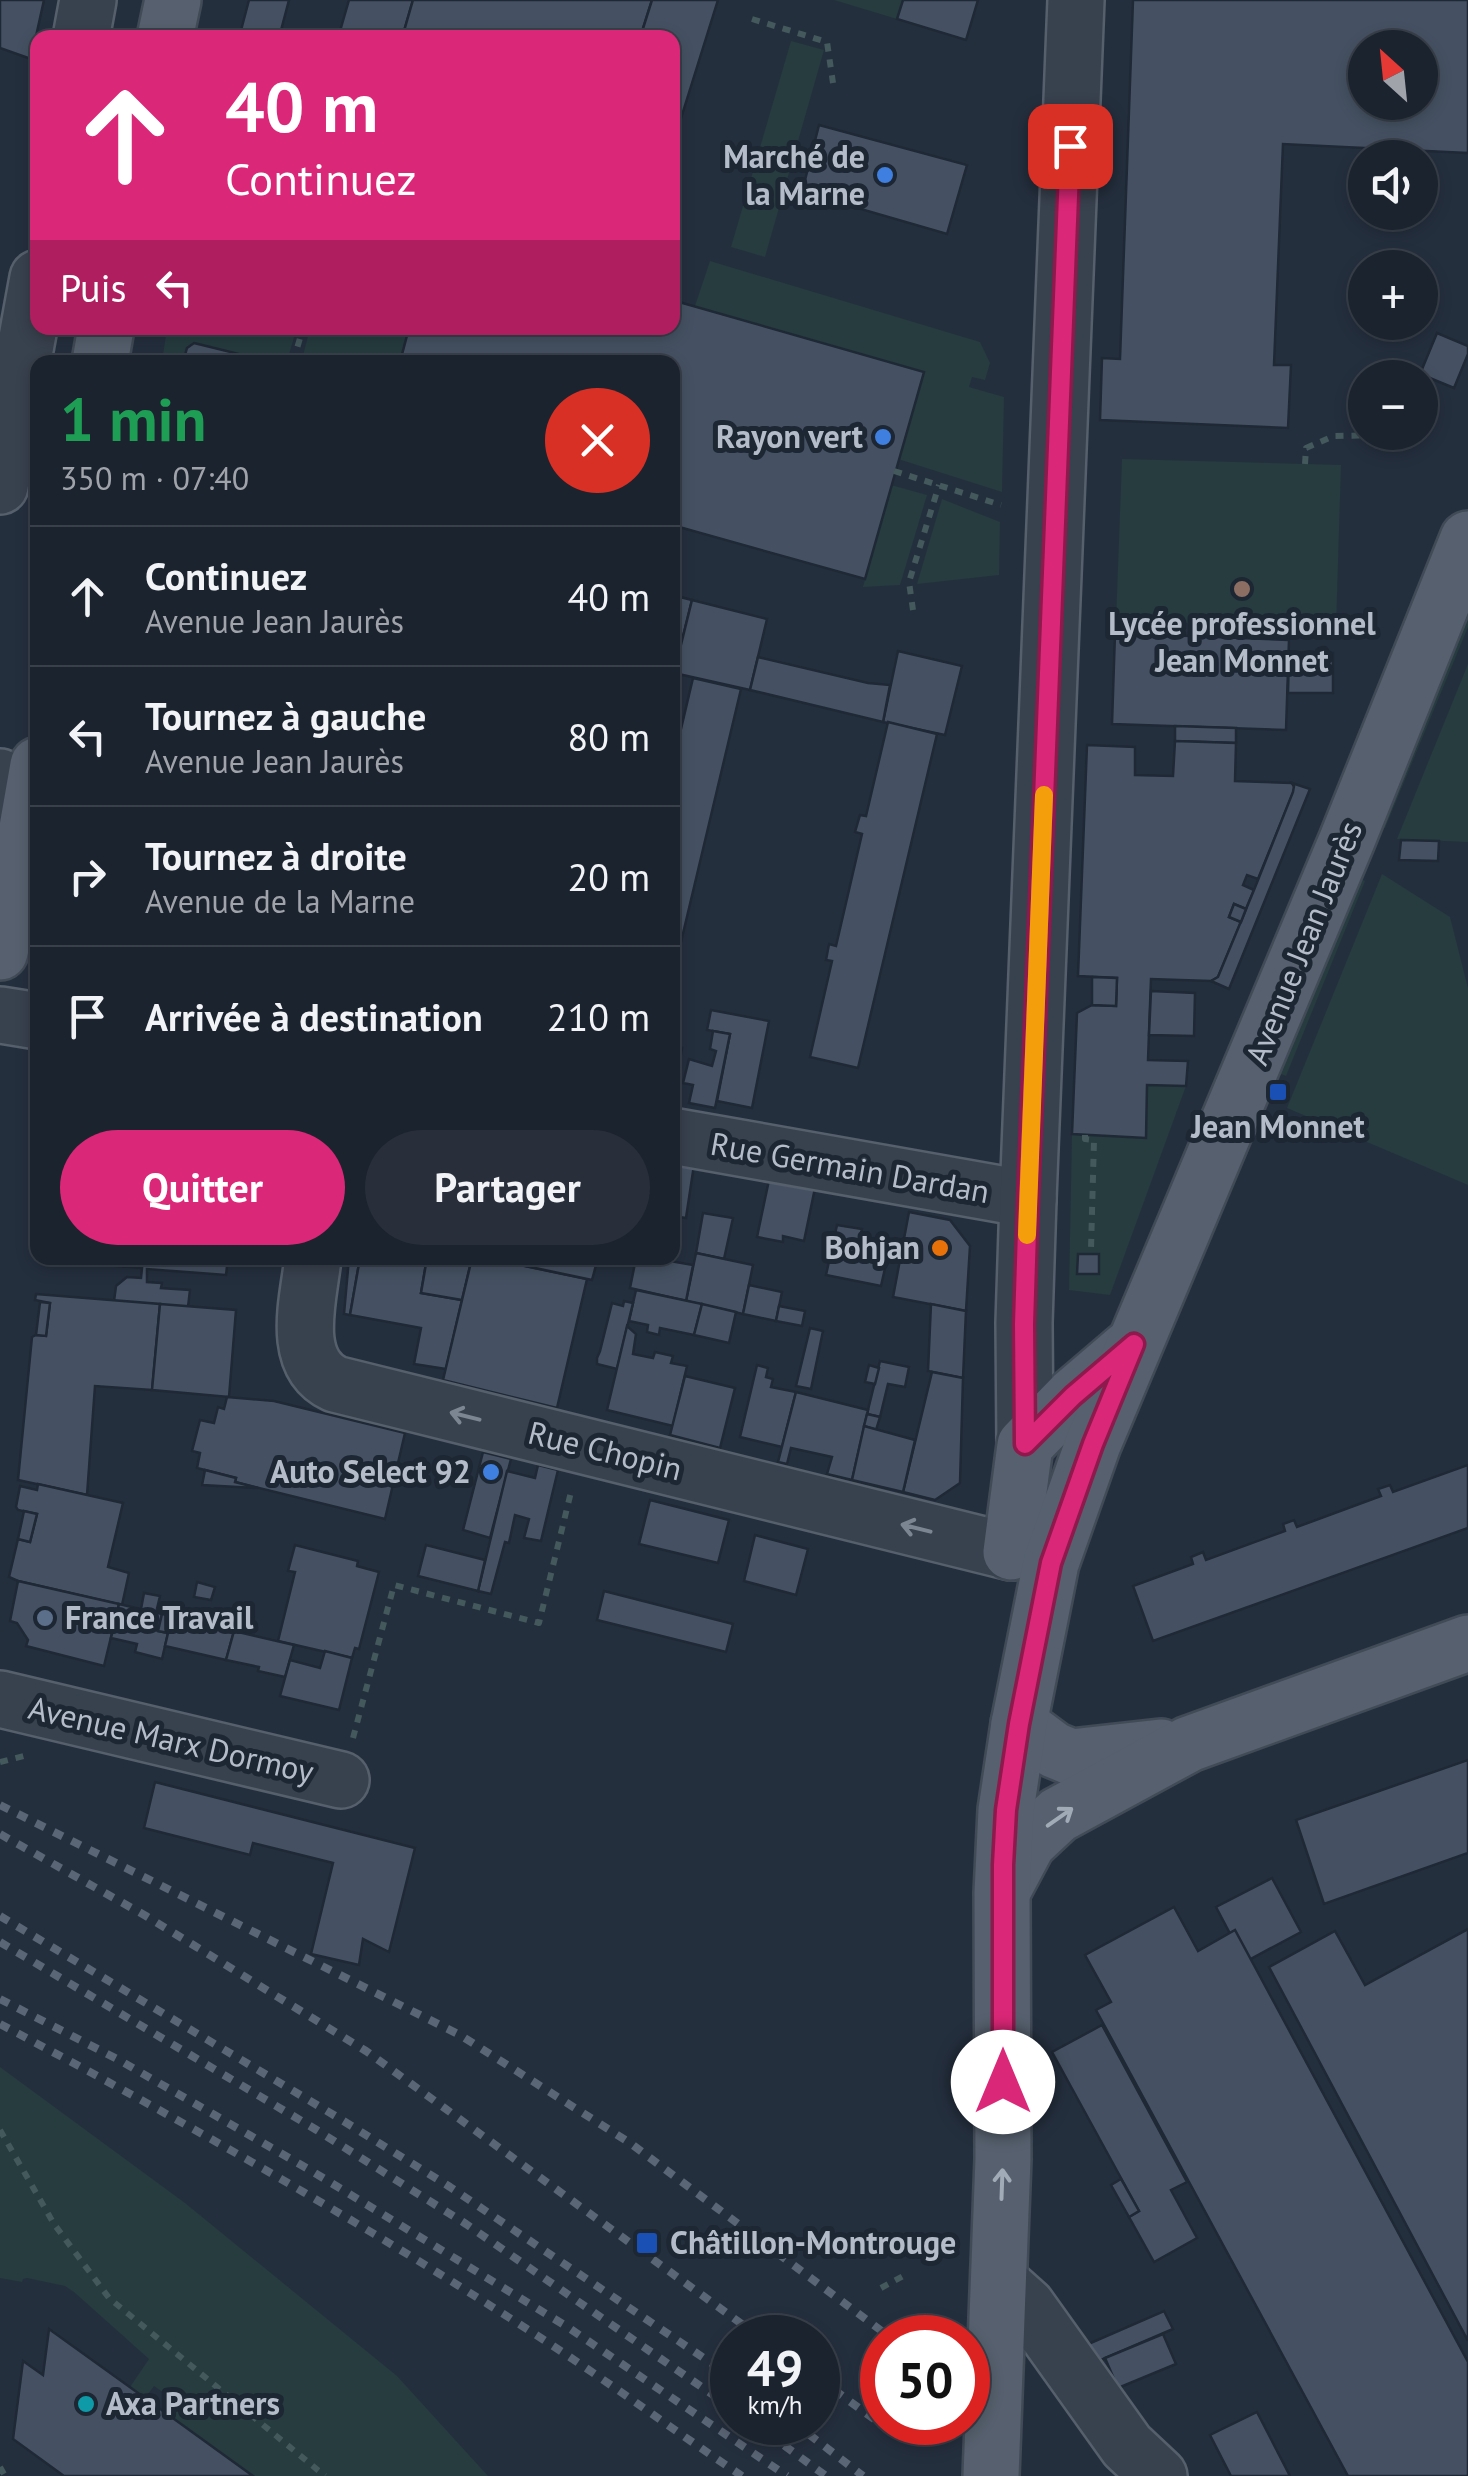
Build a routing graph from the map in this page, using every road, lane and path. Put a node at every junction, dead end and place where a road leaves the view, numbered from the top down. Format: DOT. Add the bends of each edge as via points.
graph roads {
  1 [pos="88,0"];
  2 [pos="173,0"];
  3 [pos="1076,0"];
  4 [pos="752,19"];
  5 [pos="82,30"];
  6 [pos="166,30"];
  7 [pos="833,83"];
  8 [pos="30,322"];
  9 [pos="1348,436"];
  10 [pos="1305,464"];
  11 [pos="894,471"];
  12 [pos="0,486"];
  13 [pos="939,486"];
  14 [pos="1001,505"];
  15 [pos="1468,540"];
  16 [pos="913,610"];
  17 [pos="0,777"];
  18 [pos="30,815"];
  19 [pos="28,828"];
  20 [pos="1,944"];
  21 [pos="0,1015"];
  22 [pos="30,1021"];
  23 [pos="1085,1135"];
  24 [pos="680,1137"];
  25 [pos="1028,1200"];
  26 [pos="1091,1250"];
  27 [pos="312,1265"];
  28 [pos="1134,1344"];
  29 [pos="1025,1444"];
  30 [pos="573,1484"];
  31 [pos="1011,1552"];
  32 [pos="1468,1643"];
  33 [pos="0,1699"];
  34 [pos="1019,1724"];
  35 [pos="1188,1744"];
  36 [pos="342,1780"];
  37 [pos="1002,1892"];
  38 [pos="0,2130"];
  39 [pos="905,2275"];
  40 [pos="1000,2282"];
  41 [pos="881,2288"];
  42 [pos="0,2467"];
  43 [pos="5,2476"];
  44 [pos="326,2476"];
  45 [pos="991,2476"];
  46 [pos="1159,2476"];
  1 -- 5 [label="street"];
  2 -- 6 [label="main road"];
  3 -- 25 [label="street"];
  4 -- 7 [label="path" via="826,42"];
  8 -- 12 [label="street"];
  9 -- 10 [label="path" via="1306,448"];
  11 -- 13 [label="path"];
  13 -- 14 [label="path"];
  13 -- 16 [label="path" via="909,582"];
  15 -- 28 [label="main road, Avenue Jean Jaurès"];
  17 -- 19 [label="street"];
  18 -- 19 [label="main road"];
  19 -- 20 [label="main road"];
  21 -- 22 [label="street"];
  23 -- 26 [label="path" via="1094,1140"];
  24 -- 25 [label="street, Rue Germain Dardan"];
  25 -- 29 [label="street"];
  31 -- 27 [label="street, Rue Chopin, one-way" via="335,1384 316,1372 305,1342"];
  28 -- 29 [label="main road, Avenue Jean Jaurès"];
  28 -- 34 [label="main road, Avenue Jean Jaurès" via="1051,1563"];
  29 -- 31 [label="main road"];
  30 -- 36 [label="path" via="540,1623 394,1586"];
  32 -- 35 [label="main road"];
  33 -- 36 [label="street, Avenue Marx Dormoy"];
  34 -- 35 [label="main road" via="1071,1757"];
  34 -- 37 [label="main road, Avenue Jean Jaurès"];
  37 -- 35 [label="main road, one-way" via="1028,1843 1058,1816"];
  40 -- 37 [label="main road, Avenue Jean Jaurès, one-way"];
  38 -- 44 [label="path" via="54,2224 109,2298"];
  39 -- 41 [label="path"];
  40 -- 45 [label="main road, Avenue Jean Jaurès"];
  40 -- 46 [label="street" via="1028,2306 1127,2446"];
  42 -- 43 [label="path"];
}
